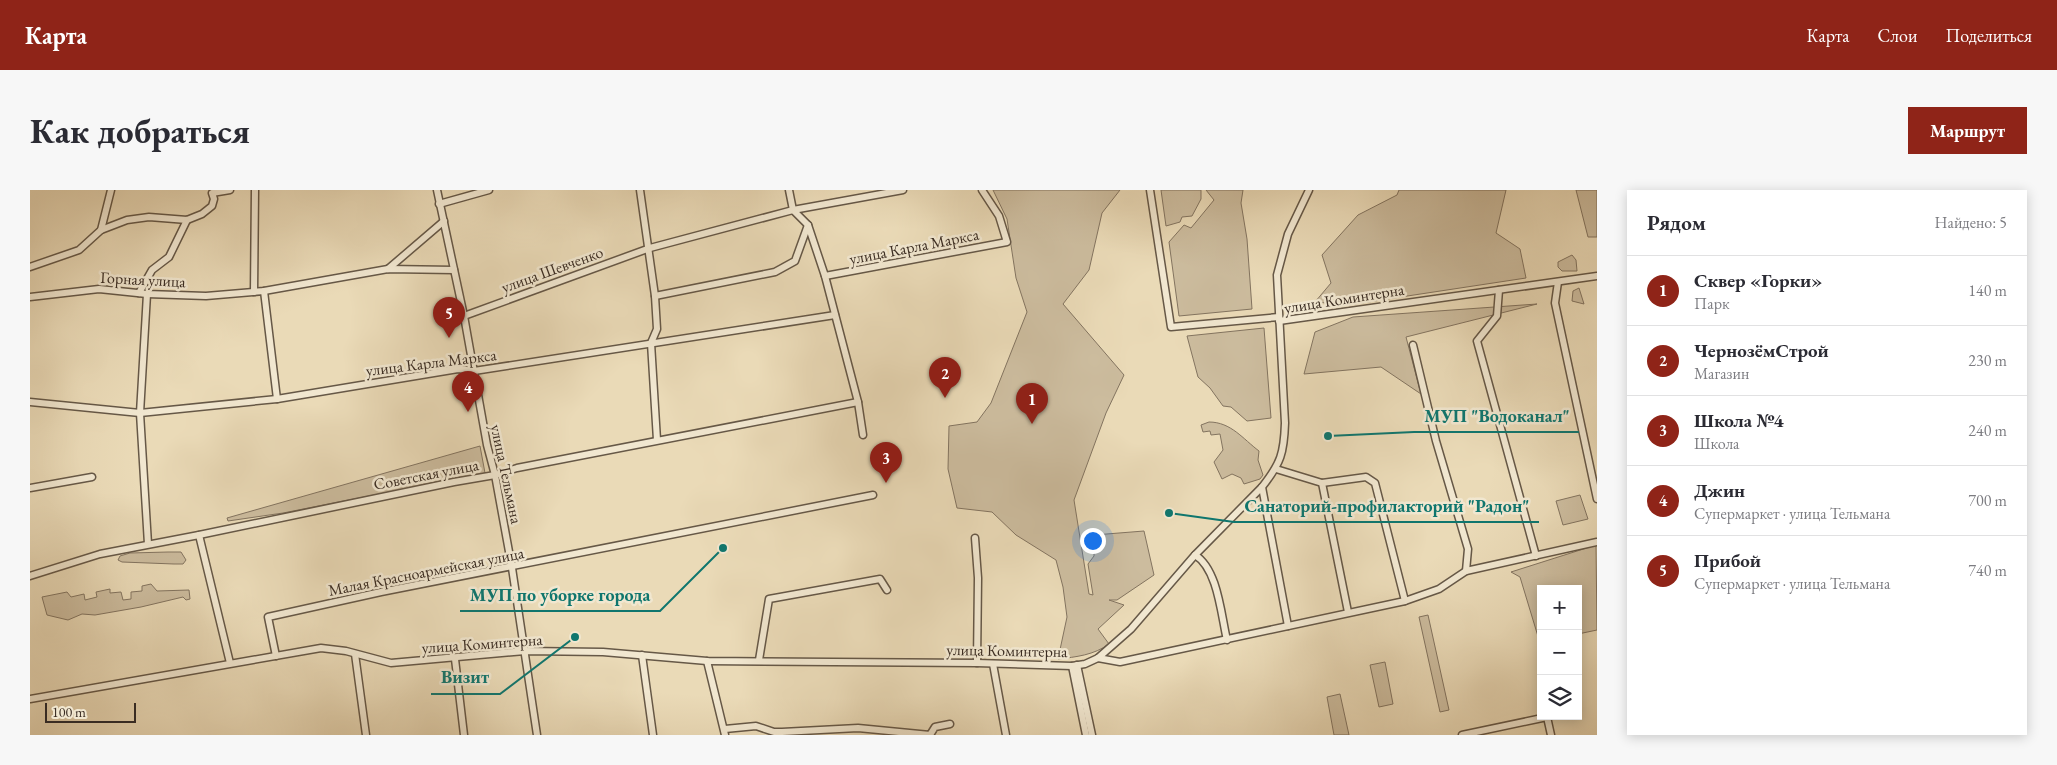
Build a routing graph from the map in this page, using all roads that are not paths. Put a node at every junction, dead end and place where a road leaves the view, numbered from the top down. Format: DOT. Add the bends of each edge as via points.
graph roads {
  1 [pos="110,190"];
  2 [pos="230,190"];
  3 [pos="255,190"];
  4 [pos="437,190"];
  5 [pos="490,190"];
  6 [pos="640,190"];
  7 [pos="790,190"];
  8 [pos="903,190"];
  9 [pos="982,190"];
  10 [pos="1150,190"];
  11 [pos="1309,190"];
  12 [pos="212,192"];
  13 [pos="439,204"];
  14 [pos="793,210"];
  15 [pos="187,220"];
  16 [pos="444,221"];
  17 [pos="808,225"];
  18 [pos="101,230"];
  19 [pos="650,248"];
  20 [pos="30,267"];
  21 [pos="388,268"];
  22 [pos="454,270"];
  23 [pos="825,276"];
  24 [pos="1597,276"];
  25 [pos="1558,282"];
  26 [pos="264,290"];
  27 [pos="1499,290"];
  28 [pos="254,292"];
  29 [pos="139,294"];
  30 [pos="147,294"];
  31 [pos="656,296"];
  32 [pos="30,297"];
  33 [pos="835,315"];
  34 [pos="464,316"];
  35 [pos="1279,319"];
  36 [pos="651,342"];
  37 [pos="1413,345"];
  38 [pos="474,371"];
  39 [pos="277,399"];
  40 [pos="30,402"];
  41 [pos="858,402"];
  42 [pos="140,412"];
  43 [pos="862,435"];
  44 [pos="656,440"];
  45 [pos="1276,469"];
  46 [pos="495,475"];
  47 [pos="92,478"];
  48 [pos="1322,483"];
  49 [pos="1262,487"];
  50 [pos="30,488"];
  51 [pos="873,496"];
  52 [pos="1597,498"];
  53 [pos="199,535"];
  54 [pos="975,538"];
  55 [pos="1597,542"];
  56 [pos="148,544"];
  57 [pos="1195,555"];
  58 [pos="1536,556"];
  59 [pos="512,568"];
  60 [pos="1466,571"];
  61 [pos="30,576"];
  62 [pos="886,590"];
  63 [pos="1405,600"];
  64 [pos="1348,612"];
  65 [pos="1288,626"];
  66 [pos="1227,640"];
  67 [pos="525,651"];
  68 [pos="355,654"];
  69 [pos="642,655"];
  70 [pos="276,656"];
  71 [pos="1098,658"];
  72 [pos="455,659"];
  73 [pos="759,660"];
  74 [pos="707,661"];
  75 [pos="230,663"];
  76 [pos="977,663"];
  77 [pos="993,664"];
  78 [pos="1074,665"];
  79 [pos="30,699"];
  80 [pos="950,724"];
  81 [pos="725,732"];
  82 [pos="859,732"];
  83 [pos="782,734"];
  84 [pos="366,735"];
  85 [pos="464,735"];
  86 [pos="537,735"];
  87 [pos="653,735"];
  88 [pos="930,735"];
  89 [pos="1006,735"];
  90 [pos="1086,735"];
  91 [pos="1092,735"];
  92 [pos="1462,735"];
  93 [pos="1551,735"];
  1 -- 18 [label="street"];
  2 -- 12 [label="street"];
  3 -- 28 [label="street"];
  4 -- 13 [label="street, улица Тельмана"];
  5 -- 13 [label="street"];
  6 -- 19 [label="street"];
  7 -- 14 [label="street"];
  8 -- 14 [label="street, улица Шевченко"];
  9 -- 23 [label="street, улица Карла Маркса" via="999,216 1007,242"];
  10 -- 35 [label="street" via="1171,327"];
  11 -- 35 [label="street" via="1288,234 1277,275"];
  12 -- 15 [label="street" via="212,206"];
  13 -- 16 [label="street, улица Тельмана"];
  14 -- 17 [label="street"];
  14 -- 19 [label="street, улица Шевченко"];
  15 -- 18 [label="street" via="149,217 127,220"];
  15 -- 29 [label="street" via="169,257 152,270"];
  16 -- 21 [label="street, Горная улица"];
  16 -- 22 [label="street, улица Тельмана"];
  17 -- 23 [label="street"];
  17 -- 31 [label="street" via="795,261 775,272"];
  18 -- 20 [label="street" via="79,250"];
  19 -- 31 [label="street"];
  19 -- 34 [label="street, улица Шевченко"];
  21 -- 22 [label="street, Горная улица"];
  21 -- 26 [label="street, Горная улица"];
  22 -- 34 [label="street, улица Тельмана"];
  23 -- 33 [label="street"];
  24 -- 25 [label="street, улица Коминтерна"];
  25 -- 27 [label="street, улица Коминтерна"];
  25 -- 52 [label="street" via="1556,303"];
  26 -- 28 [label="street, Горная улица"];
  26 -- 39 [label="street"];
  27 -- 35 [label="street, улица Коминтерна"];
  27 -- 58 [label="street" via="1497,316 1477,341"];
  28 -- 30 [label="street, Горная улица" via="206,296"];
  29 -- 30 [label="street, Горная улица"];
  29 -- 32 [label="street, Горная улица" via="99,289"];
  30 -- 42 [label="street"];
  31 -- 36 [label="street" via="657,329"];
  33 -- 36 [label="street, улица Карла Маркса"];
  33 -- 41 [label="street"];
  34 -- 38 [label="street, улица Тельмана"];
  35 -- 45 [label="street, улица Коминтерна" via="1285,423 1284,447"];
  36 -- 38 [label="street, улица Карла Маркса"];
  36 -- 44 [label="street"];
  37 -- 60 [label="street" via="1436,441 1468,549"];
  38 -- 39 [label="street, улица Карла Маркса" via="458,368"];
  38 -- 46 [label="street, улица Тельмана" via="486,446"];
  39 -- 42 [label="street, улица Карла Маркса"];
  40 -- 42 [label="street, улица Карла Маркса"];
  41 -- 43 [label="street"];
  41 -- 44 [label="street, Советская улица"];
  42 -- 56 [label="street"];
  44 -- 46 [label="street, Советская улица"];
  45 -- 48 [label="street"];
  45 -- 49 [label="street, улица Коминтерна"];
  46 -- 53 [label="street, Советская улица"];
  46 -- 59 [label="street, улица Тельмана"];
  47 -- 50 [label="street"];
  48 -- 63 [label="street" via="1366,477 1375,483"];
  48 -- 64 [label="street"];
  49 -- 57 [label="street, улица Коминтерна"];
  49 -- 65 [label="street"];
  51 -- 59 [label="street, Малая Красноармейская улица"];
  53 -- 56 [label="street, Советская улица"];
  53 -- 75 [label="street"];
  54 -- 76 [label="street"];
  55 -- 58 [label="street"];
  56 -- 61 [label="street, Советская улица" via="100,554"];
  57 -- 66 [label="street" via="1202,559 1212,574"];
  57 -- 71 [label="street, улица Коминтерна" via="1131,629"];
  58 -- 60 [label="street"];
  59 -- 67 [label="street, улица Тельмана"];
  59 -- 70 [label="street, Малая Красноармейская улица" via="268,617"];
  60 -- 63 [label="street" via="1439,589"];
  62 -- 73 [label="street" via="880,579 769,599"];
  63 -- 64 [label="street"];
  64 -- 65 [label="street"];
  65 -- 66 [label="street"];
  66 -- 71 [label="street" via="1120,662"];
  67 -- 69 [label="street, улица Коминтерна"];
  67 -- 72 [label="street, улица Коминтерна"];
  67 -- 86 [label="street, улица Тельмана"];
  68 -- 70 [label="street, улица Коминтерна" via="321,648"];
  68 -- 72 [label="street, улица Коминтерна" via="391,664"];
  68 -- 84 [label="street"];
  69 -- 74 [label="street, улица Коминтерна"];
  69 -- 87 [label="street"];
  70 -- 75 [label="street"];
  71 -- 78 [label="street, улица Коминтерна"];
  72 -- 85 [label="street"];
  73 -- 74 [label="street, улица Коминтерна"];
  73 -- 76 [label="street, улица Коминтерна"];
  74 -- 81 [label="street"];
  75 -- 79 [label="street"];
  76 -- 77 [label="street, улица Коминтерна"];
  77 -- 78 [label="street, улица Коминтерна"];
  77 -- 89 [label="street"];
  78 -- 90 [label="street"];
  78 -- 91 [label="street"];
  80 -- 88 [label="street" via="935,727"];
  81 -- 83 [label="street" via="756,726"];
  82 -- 83 [label="street"];
  82 -- 88 [label="street"];
  92 -- 93 [label="street" via="1547,717"];
}
